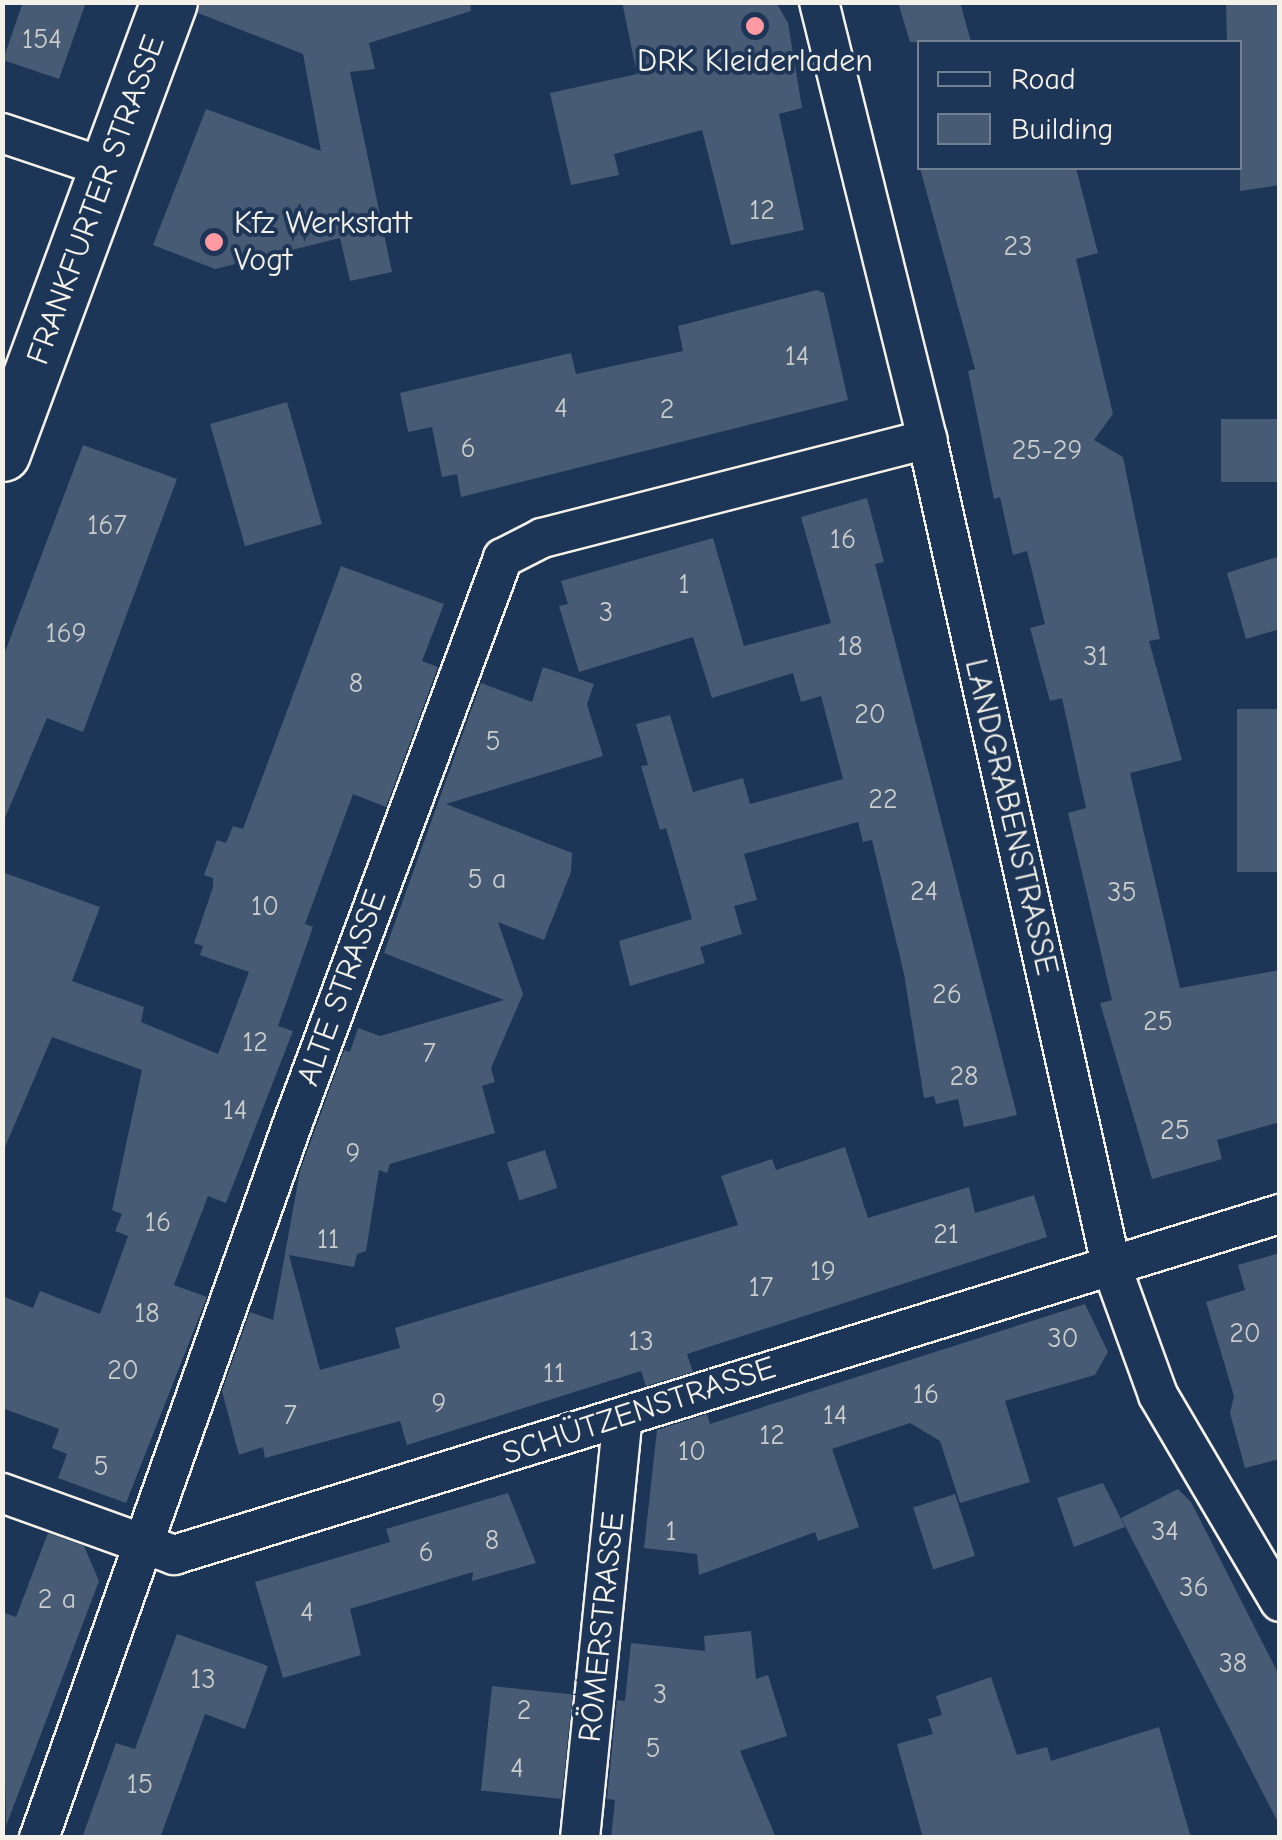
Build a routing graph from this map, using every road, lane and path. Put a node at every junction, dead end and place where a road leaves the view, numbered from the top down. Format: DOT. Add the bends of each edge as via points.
graph roads {
  1 [pos="169,2"];
  2 [pos="820,2"];
  3 [pos="2,133"];
  4 [pos="106,168"];
  5 [pos="927,439"];
  6 [pos="2,453"];
  7 [pos="1280,1214"];
  8 [pos="1111,1264"];
  9 [pos="623,1418"];
  10 [pos="2,1493"];
  11 [pos="144,1546"];
  12 [pos="1280,1602"];
  13 [pos="39,1838"];
  14 [pos="580,1838"];
  1 -- 4 [label="main road, FRANKFURTER STRASSE"];
  2 -- 5 [label="street, LANDGRABENSTRASSE"];
  3 -- 4 [label="street"];
  4 -- 6 [label="main road, FRANKFURTER STRASSE"];
  5 -- 8 [label="street, LANDGRABENSTRASSE"];
  5 -- 11 [label="street, ALTE STRASSE" via="542,538 503,558"];
  7 -- 8 [label="street, SCHÜTZENSTRASSE"];
  8 -- 9 [label="street, SCHÜTZENSTRASSE"];
  8 -- 12 [label="street, LANDGRABENSTRASSE" via="1158,1395"];
  9 -- 11 [label="street, SCHÜTZENSTRASSE" via="174,1555"];
  9 -- 14 [label="street, RÖMERSTRASSE"];
  10 -- 11 [label="street, SCHÜTZENSTRASSE"];
  11 -- 13 [label="street, ALTE STRASSE"];
}
